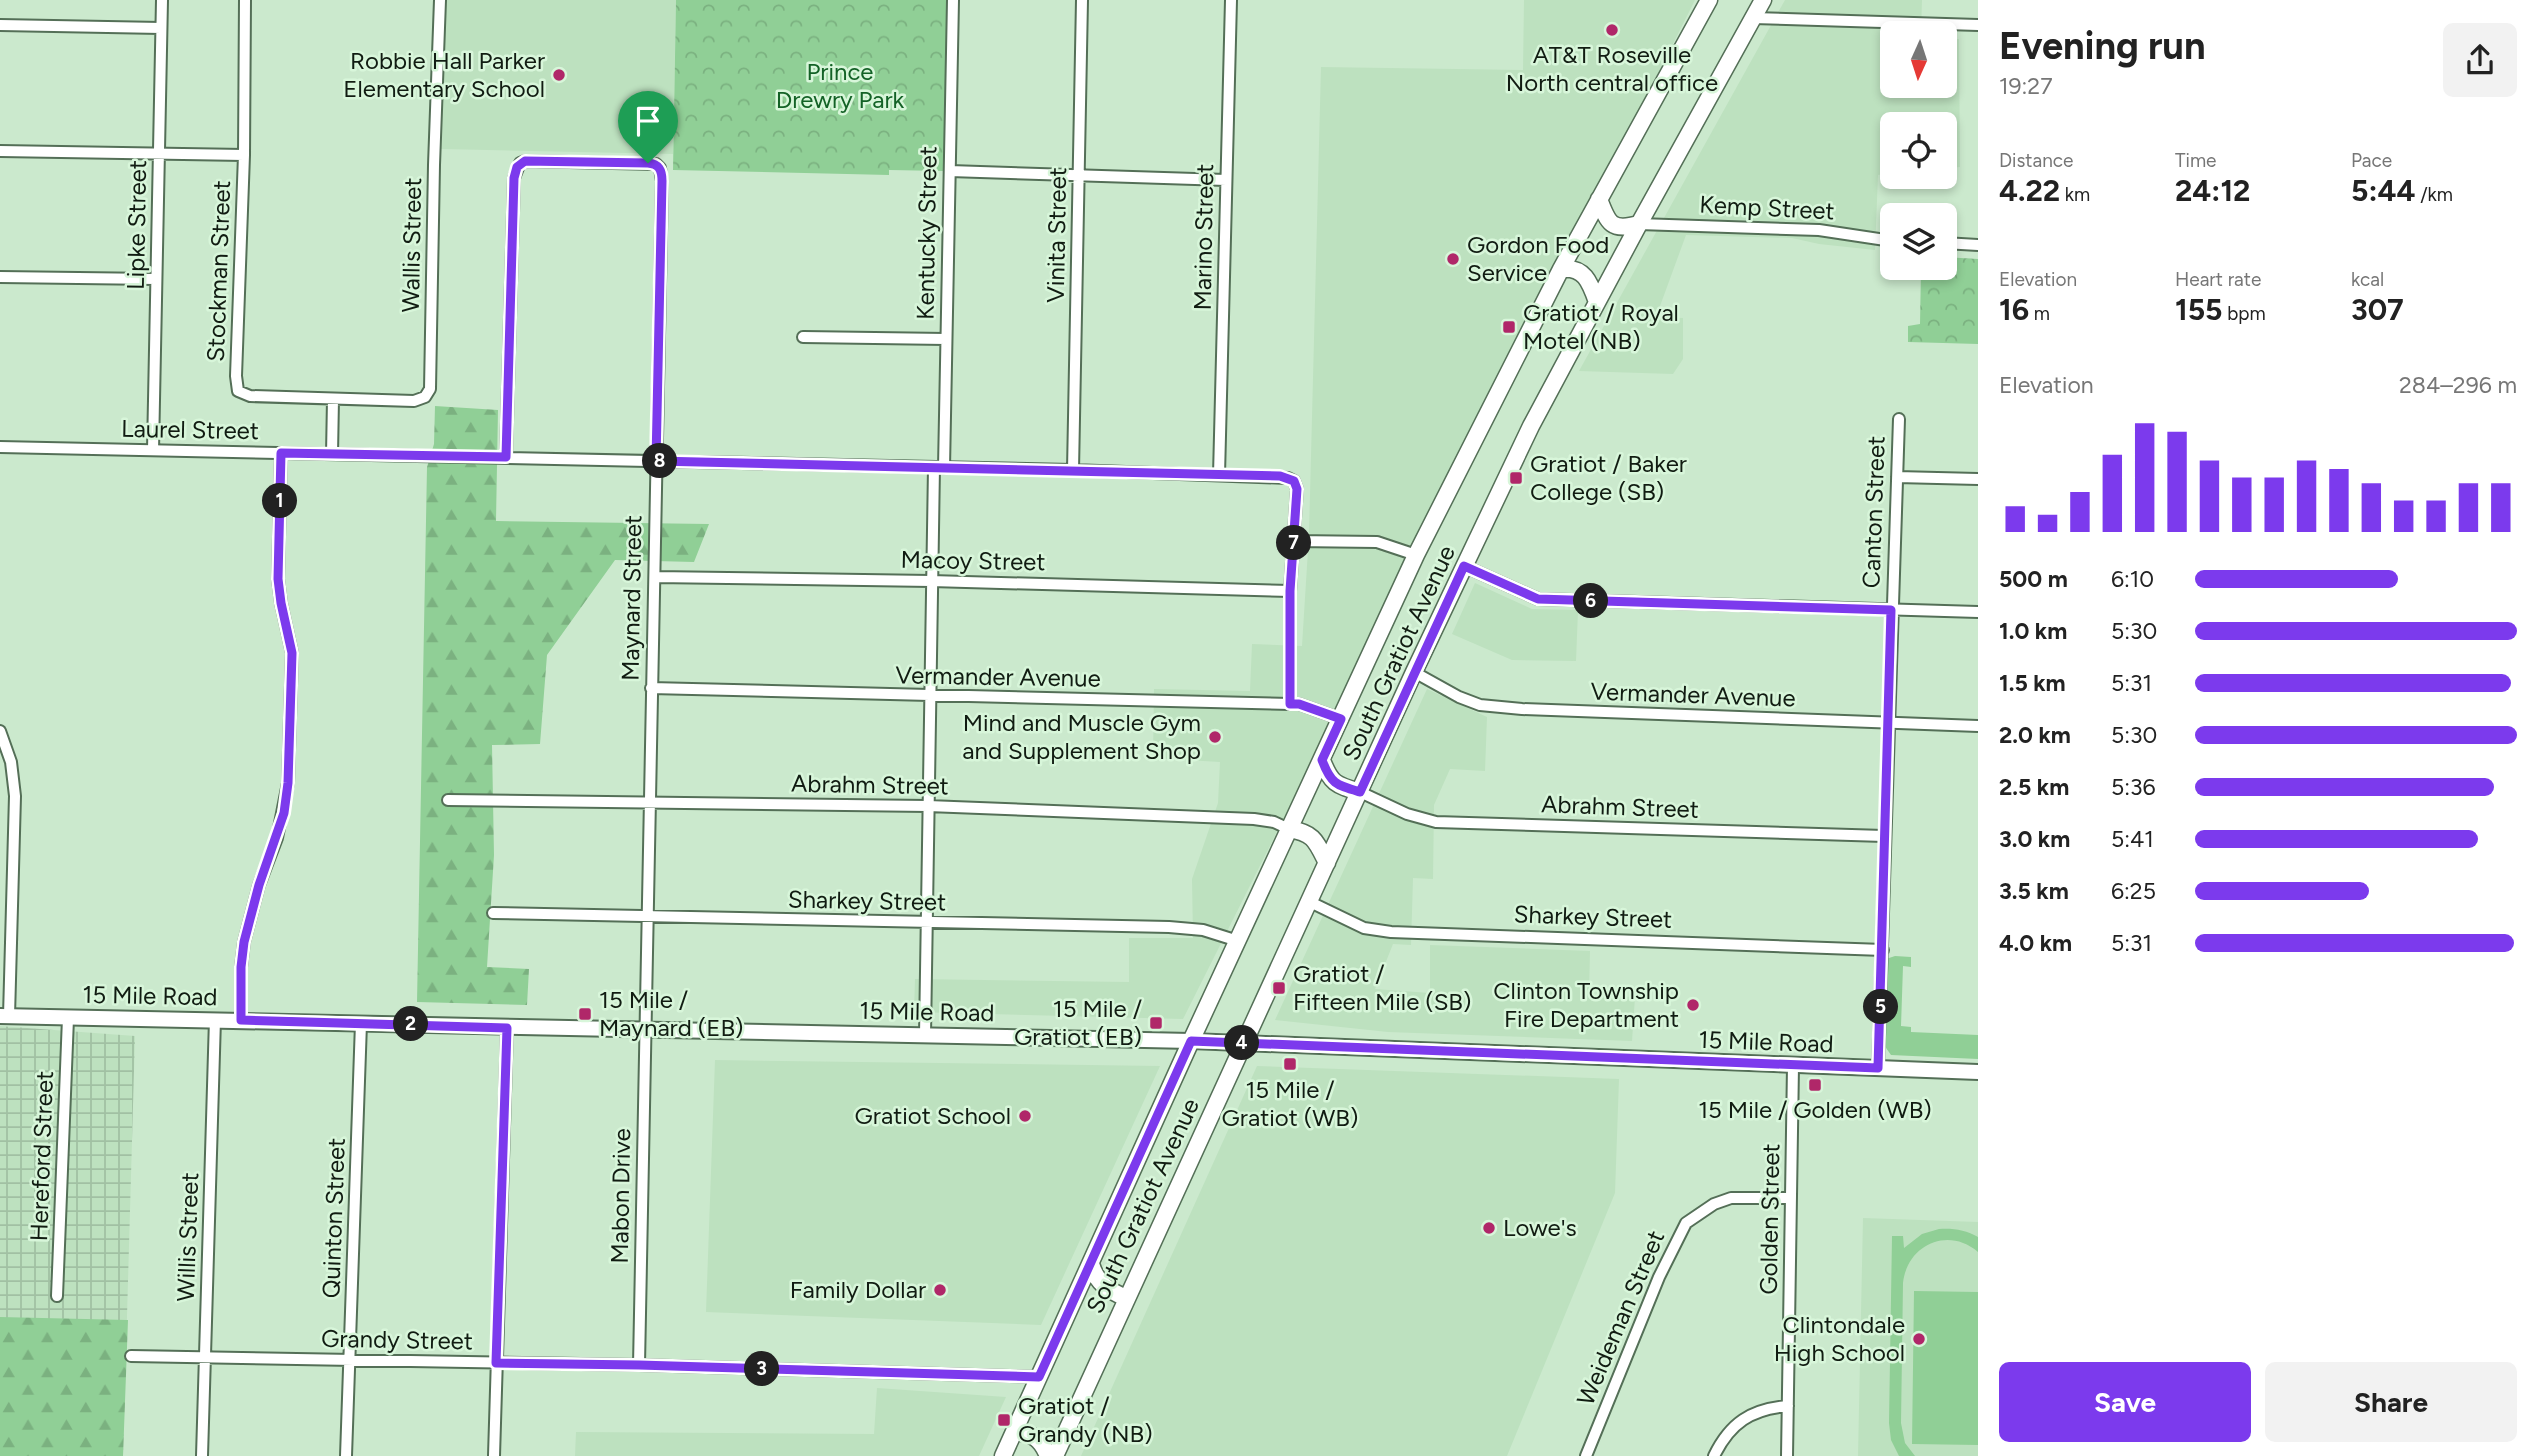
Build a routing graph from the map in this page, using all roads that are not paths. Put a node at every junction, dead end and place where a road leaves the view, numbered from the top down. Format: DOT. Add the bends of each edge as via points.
graph roads {
  1 [pos="162,0"];
  2 [pos="245,0"];
  3 [pos="440,0"];
  4 [pos="953,0"];
  5 [pos="1082,0"];
  6 [pos="1231,0"];
  7 [pos="1709,0"];
  8 [pos="1763,0"];
  9 [pos="1753,18"];
  10 [pos="0,25"];
  11 [pos="1978,25"];
  12 [pos="161,28"];
  13 [pos="0,151"];
  14 [pos="159,154"];
  15 [pos="244,155"];
  16 [pos="950,171"];
  17 [pos="1079,175"];
  18 [pos="1226,180"];
  19 [pos="1599,199"];
  20 [pos="1639,224"];
  21 [pos="1880,239"];
  22 [pos="1957,244"];
  23 [pos="1978,245"];
  24 [pos="1561,269"];
  25 [pos="0,277"];
  26 [pos="156,279"];
  27 [pos="1597,302"];
  28 [pos="803,337"];
  29 [pos="946,339"];
  30 [pos="334,399"];
  31 [pos="1899,419"];
  32 [pos="0,447"];
  33 [pos="153,450"];
  34 [pos="281,453"];
  35 [pos="332,454"];
  36 [pos="506,457"];
  37 [pos="656,461"];
  38 [pos="939,468"];
  39 [pos="1073,470"];
  40 [pos="1219,475"];
  41 [pos="1897,477"];
  42 [pos="1978,479"];
  43 [pos="1295,541"];
  44 [pos="1416,555"];
  45 [pos="1464,566"];
  46 [pos="655,577"];
  47 [pos="931,581"];
  48 [pos="1290,591"];
  49 [pos="1891,610"];
  50 [pos="1978,612"];
  51 [pos="1414,672"];
  52 [pos="651,688"];
  53 [pos="929,696"];
  54 [pos="1290,704"];
  55 [pos="1341,719"];
  56 [pos="1888,723"];
  57 [pos="1978,726"];
  58 [pos="0,731"];
  59 [pos="1322,760"];
  60 [pos="1360,792"];
  61 [pos="448,800"];
  62 [pos="650,803"];
  63 [pos="928,806"];
  64 [pos="1289,829"];
  65 [pos="1884,835"];
  66 [pos="1327,863"];
  67 [pos="1308,901"];
  68 [pos="493,913"];
  69 [pos="647,917"];
  70 [pos="925,923"];
  71 [pos="1238,941"];
  72 [pos="1883,950"];
  73 [pos="4,1016"];
  74 [pos="68,1018"];
  75 [pos="215,1019"];
  76 [pos="241,1020"];
  77 [pos="361,1023"];
  78 [pos="507,1028"];
  79 [pos="645,1029"];
  80 [pos="925,1035"];
  81 [pos="1191,1041"];
  82 [pos="1243,1043"];
  83 [pos="1793,1066"];
  84 [pos="1878,1068"];
  85 [pos="1978,1072"];
  86 [pos="1791,1198"];
  87 [pos="1091,1264"];
  88 [pos="57,1296"];
  89 [pos="1126,1298"];
  90 [pos="131,1356"];
  91 [pos="205,1357"];
  92 [pos="350,1360"];
  93 [pos="496,1363"];
  94 [pos="639,1365"];
  95 [pos="1039,1377"];
  96 [pos="1788,1406"];
  97 [pos="1014,1432"];
  98 [pos="202,1456"];
  99 [pos="346,1456"];
  100 [pos="494,1456"];
  101 [pos="1003,1456"];
  102 [pos="1048,1456"];
  103 [pos="1055,1456"];
  104 [pos="1586,1456"];
  105 [pos="1714,1456"];
  106 [pos="1787,1456"];
  1 -- 12 [label="street, Lipke Street"];
  2 -- 15 [label="street, Stockman Street"];
  3 -- 30 [label="street, Wallis Street" via="430,389 414,401"];
  4 -- 16 [label="street, Kentucky Street"];
  5 -- 17 [label="street, Vinita Street"];
  6 -- 18 [label="street, Marino Street"];
  7 -- 19 [label="main road, South Gratiot Avenue"];
  8 -- 9 [label="main road, South Gratiot Avenue"];
  9 -- 11 [label="street"];
  9 -- 20 [label="main road, South Gratiot Avenue"];
  10 -- 12 [label="street"];
  12 -- 14 [label="street, Lipke Street"];
  13 -- 14 [label="street"];
  14 -- 15 [label="street"];
  14 -- 26 [label="street, Lipke Street"];
  15 -- 30 [label="street, Stockman Street" via="237,391 250,396"];
  16 -- 17 [label="street"];
  16 -- 29 [label="street, Kentucky Street"];
  17 -- 18 [label="street"];
  17 -- 39 [label="street, Vinita Street"];
  18 -- 40 [label="street, Marino Street"];
  19 -- 20 [label="main road" via="1611,224 1627,228"];
  19 -- 24 [label="main road, South Gratiot Avenue"];
  20 -- 21 [label="street, Kemp Street" via="1789,228"];
  20 -- 27 [label="main road, South Gratiot Avenue"];
  22 -- 23 [label="street"];
  24 -- 27 [label="main road" via="1581,272"];
  24 -- 44 [label="main road, South Gratiot Avenue"];
  25 -- 26 [label="street"];
  26 -- 33 [label="street, Lipke Street"];
  27 -- 45 [label="main road, South Gratiot Avenue"];
  28 -- 29 [label="street"];
  29 -- 38 [label="street, Kentucky Street"];
  30 -- 35 [label="street"];
  31 -- 41 [label="street, Canton Street"];
  32 -- 33 [label="street, Laurel Street"];
  33 -- 34 [label="street, Laurel Street"];
  34 -- 35 [label="street, Laurel Street"];
  34 -- 76 [label="street" via="278,579 292,653 288,783 281,826 244,942"];
  35 -- 36 [label="street, Laurel Street"];
  36 -- 37 [label="street, Laurel Street"];
  36 -- 37 [label="street, Maynard Street" via="517,167 525,161 648,163 660,168 662,181"];
  37 -- 38 [label="street, Laurel Street"];
  37 -- 46 [label="street, Maynard Street"];
  38 -- 39 [label="street, Laurel Street"];
  38 -- 47 [label="street, Kentucky Street"];
  39 -- 40 [label="street, Laurel Street"];
  40 -- 43 [label="street, Laurel Street" via="1280,476 1294,481"];
  41 -- 42 [label="street"];
  41 -- 49 [label="street, Canton Street"];
  43 -- 44 [label="street" via="1377,542"];
  43 -- 48 [label="street"];
  44 -- 55 [label="main road, South Gratiot Avenue"];
  45 -- 49 [label="street" via="1538,599"];
  45 -- 51 [label="main road, South Gratiot Avenue"];
  46 -- 47 [label="street, Macoy Street"];
  46 -- 52 [label="street, Maynard Street"];
  47 -- 48 [label="street, Macoy Street"];
  47 -- 53 [label="street, Kentucky Street"];
  48 -- 54 [label="street"];
  49 -- 50 [label="street"];
  49 -- 56 [label="street, Canton Street"];
  51 -- 56 [label="street, Vermander Avenue" via="1480,705"];
  51 -- 60 [label="main road, South Gratiot Avenue"];
  52 -- 53 [label="street, Vermander Avenue"];
  52 -- 62 [label="street, Maynard Street"];
  53 -- 54 [label="street, Vermander Avenue"];
  53 -- 63 [label="street, Kentucky Street"];
  54 -- 55 [label="street, Vermander Avenue"];
  55 -- 59 [label="main road, South Gratiot Avenue"];
  56 -- 57 [label="street, Vermander Avenue"];
  56 -- 65 [label="street, Canton Street"];
  58 -- 73 [label="street" via="11,762 15,796"];
  59 -- 60 [label="main road" via="1333,782"];
  59 -- 64 [label="main road, South Gratiot Avenue"];
  60 -- 65 [label="street, Abrahm Street" via="1436,822"];
  60 -- 66 [label="main road, South Gratiot Avenue"];
  61 -- 62 [label="street, Abrahm Street"];
  62 -- 63 [label="street, Abrahm Street"];
  62 -- 69 [label="street, Maynard Street"];
  63 -- 64 [label="street, Abrahm Street" via="1254,819"];
  63 -- 70 [label="street, Kentucky Street"];
  64 -- 66 [label="main road" via="1313,838"];
  64 -- 71 [label="main road, South Gratiot Avenue"];
  65 -- 72 [label="street, Canton Street"];
  66 -- 67 [label="main road, South Gratiot Avenue"];
  67 -- 72 [label="street, Sharkey Street" via="1364,928 1391,932"];
  67 -- 82 [label="main road, South Gratiot Avenue"];
  68 -- 69 [label="street, Sharkey Street"];
  69 -- 70 [label="street, Sharkey Street"];
  69 -- 79 [label="street, Maynard Street"];
  70 -- 71 [label="street, Sharkey Street" via="1188,928"];
  70 -- 80 [label="street, Kentucky Street"];
  71 -- 81 [label="main road, South Gratiot Avenue"];
  72 -- 84 [label="street, Canton Street"];
  73 -- 74 [label="main road, 15 Mile Road"];
  74 -- 75 [label="main road, 15 Mile Road"];
  74 -- 88 [label="street, Hereford Street"];
  75 -- 76 [label="main road, 15 Mile Road"];
  75 -- 91 [label="street, Willis Street"];
  76 -- 77 [label="main road, 15 Mile Road"];
  77 -- 78 [label="main road, 15 Mile Road"];
  77 -- 92 [label="street, Quinton Street"];
  78 -- 79 [label="main road, 15 Mile Road"];
  78 -- 93 [label="street"];
  79 -- 80 [label="main road, 15 Mile Road"];
  79 -- 94 [label="street, Mabon Drive"];
  80 -- 81 [label="main road, 15 Mile Road"];
  81 -- 82 [label="main road, 15 Mile Road"];
  81 -- 87 [label="main road, South Gratiot Avenue"];
  82 -- 83 [label="main road, 15 Mile Road"];
  82 -- 89 [label="main road, South Gratiot Avenue"];
  83 -- 84 [label="main road, 15 Mile Road"];
  83 -- 86 [label="street, Golden Street"];
  84 -- 85 [label="main road, 15 Mile Road"];
  86 -- 96 [label="street, Golden Street"];
  86 -- 104 [label="street, Weideman Street" via="1731,1198 1686,1223 1659,1277"];
  87 -- 89 [label="main road" via="1104,1287"];
  87 -- 95 [label="main road, South Gratiot Avenue"];
  89 -- 103 [label="main road, South Gratiot Avenue"];
  90 -- 91 [label="street, Grandy Street"];
  91 -- 92 [label="street, Grandy Street"];
  91 -- 98 [label="street, Willis Street"];
  92 -- 93 [label="street, Grandy Street"];
  92 -- 99 [label="street, Quinton Street"];
  93 -- 94 [label="street, Grandy Street"];
  93 -- 100 [label="street"];
  94 -- 95 [label="street, Grandy Street"];
  95 -- 97 [label="main road, South Gratiot Avenue"];
  96 -- 105 [label="street" via="1746,1417 1732,1428"];
  96 -- 106 [label="street, Golden Street"];
  97 -- 101 [label="main road, South Gratiot Avenue"];
  97 -- 102 [label="main road" via="1032,1434"];
}
